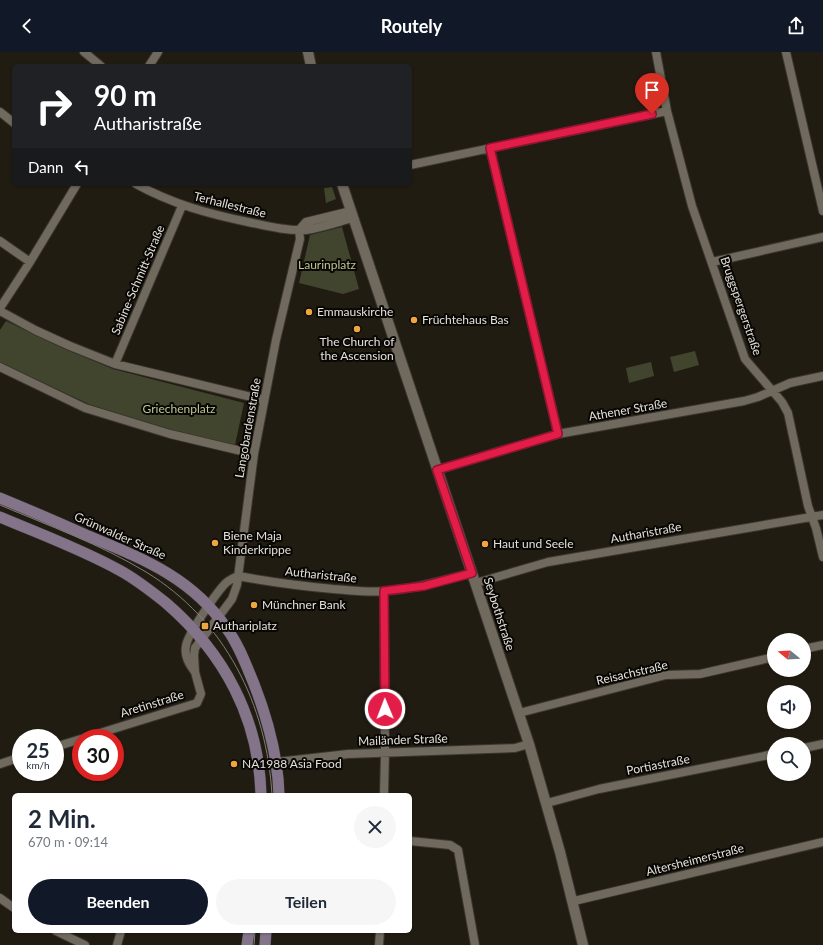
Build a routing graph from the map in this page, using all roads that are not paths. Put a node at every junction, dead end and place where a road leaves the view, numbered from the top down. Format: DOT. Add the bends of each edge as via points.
graph roads {
  1 [pos="84,52"];
  2 [pos="158,52"];
  3 [pos="308,52"];
  4 [pos="656,52"];
  5 [pos="786,52"];
  6 [pos="99,64"];
  7 [pos="150,64"];
  8 [pos="311,64"];
  9 [pos="667,111"];
  10 [pos="0,112"];
  11 [pos="12,121"];
  12 [pos="490,148"];
  13 [pos="412,165"];
  14 [pos="76,186"];
  15 [pos="140,186"];
  16 [pos="343,186"];
  17 [pos="182,206"];
  18 [pos="823,211"];
  19 [pos="352,214"];
  20 [pos="299,230"];
  21 [pos="823,237"];
  22 [pos="0,241"];
  23 [pos="30,262"];
  24 [pos="712,262"];
  25 [pos="0,308"];
  26 [pos="0,311"];
  27 [pos="115,364"];
  28 [pos="0,368"];
  29 [pos="823,376"];
  30 [pos="772,391"];
  31 [pos="264,400"];
  32 [pos="558,434"];
  33 [pos="254,454"];
  34 [pos="437,470"];
  35 [pos="0,498"];
  36 [pos="823,515"];
  37 [pos="0,517"];
  38 [pos="812,517"];
  39 [pos="823,557"];
  40 [pos="472,573"];
  41 [pos="238,576"];
  42 [pos="476,583"];
  43 [pos="384,591"];
  44 [pos="209,607"];
  45 [pos="218,617"];
  46 [pos="193,629"];
  47 [pos="202,639"];
  48 [pos="823,645"];
  49 [pos="811,648"];
  50 [pos="767,659"];
  51 [pos="195,672"];
  52 [pos="519,713"];
  53 [pos="112,729"];
  54 [pos="529,744"];
  55 [pos="823,744"];
  56 [pos="811,747"];
  57 [pos="385,753"];
  58 [pos="767,755"];
  59 [pos="12,760"];
  60 [pos="277,762"];
  61 [pos="0,764"];
  62 [pos="262,793"];
  63 [pos="279,793"];
  64 [pos="384,793"];
  65 [pos="547,802"];
  66 [pos="412,841"];
  67 [pos="823,842"];
  68 [pos="0,898"];
  69 [pos="574,901"];
  70 [pos="12,907"];
  71 [pos="60,933"];
  72 [pos="121,933"];
  73 [pos="249,933"];
  74 [pos="266,933"];
  75 [pos="380,933"];
  76 [pos="85,945"];
  77 [pos="118,945"];
  78 [pos="247,945"];
  79 [pos="265,945"];
  80 [pos="379,945"];
  81 [pos="475,945"];
  82 [pos="583,945"];
  1 -- 6 [label="street"];
  2 -- 7 [label="street"];
  3 -- 8 [label="street"];
  4 -- 9 [label="street, Bruggspergerstraße"];
  5 -- 18 [label="street"];
  9 -- 12 [label="street"];
  9 -- 24 [label="street, Bruggspergerstraße" via="692,206"];
  10 -- 11 [label="street"];
  12 -- 13 [label="street"];
  12 -- 32 [label="street"];
  14 -- 23 [label="street"];
  15 -- 17 [label="street, Terhallestraße"];
  16 -- 19 [label="street"];
  17 -- 20 [label="street, Terhallestraße" via="280,229"];
  17 -- 27 [label="street, Sabine-Schmitt-Straße"];
  19 -- 20 [label="street" via="306,222"];
  19 -- 34 [label="street, Seybothstraße"];
  20 -- 31 [label="street, Langobardenstraße" via="300,239"];
  21 -- 24 [label="street"];
  22 -- 23 [label="street"];
  23 -- 25 [label="street"];
  24 -- 30 [label="street, Bruggspergerstraße" via="745,359"];
  26 -- 27 [label="street" via="34,330"];
  27 -- 31 [label="street"];
  28 -- 33 [label="street" via="85,408 170,434"];
  29 -- 30 [label="street, Athener Straße" via="790,383"];
  30 -- 32 [label="street, Athener Straße" via="744,401"];
  30 -- 38 [label="street, Bruggspergerstraße" via="788,413"];
  31 -- 33 [label="street, Langobardenstraße"];
  32 -- 34 [label="street, Athener Straße"];
  33 -- 41 [label="street, Langobardenstraße"];
  34 -- 40 [label="street, Seybothstraße"];
  35 -- 44 [label="main road, Grünwalder Straße" via="154,564 185,585"];
  36 -- 38 [label="street, Autharistraße"];
  37 -- 46 [label="main road" via="119,570 151,590"];
  38 -- 39 [label="street, Bruggspergerstraße"];
  38 -- 42 [label="street, Autharistraße" via="548,562"];
  40 -- 42 [label="street, Seybothstraße"];
  40 -- 43 [label="street, Autharistraße" via="424,586"];
  41 -- 43 [label="street, Autharistraße" via="325,588"];
  41 -- 44 [label="street" via="228,581"];
  41 -- 45 [label="street" via="232,599"];
  42 -- 52 [label="street, Seybothstraße"];
  43 -- 57 [label="street"];
  44 -- 45 [label="main road, Grünwalder Straße"];
  44 -- 46 [label="street"];
  45 -- 47 [label="street"];
  45 -- 60 [label="main road, Grünwalder Straße" via="235,642 258,693 268,721"];
  46 -- 47 [label="main road"];
  46 -- 51 [label="street" via="185,652"];
  47 -- 51 [label="street" via="195,648"];
  47 -- 62 [label="main road" via="229,678 246,714 256,748"];
  48 -- 49 [label="street"];
  50 -- 52 [label="street, Reisachstraße" via="700,674 666,675"];
  51 -- 53 [label="street, Aretinstraße" via="201,694 197,703"];
  52 -- 54 [label="street, Seybothstraße"];
  54 -- 57 [label="street, Mailänder Straße" via="515,748"];
  54 -- 65 [label="street, Seybothstraße"];
  55 -- 56 [label="street"];
  57 -- 60 [label="street, Mailänder Straße" via="348,754"];
  57 -- 64 [label="street"];
  58 -- 65 [label="street, Portiastraße"];
  59 -- 61 [label="street"];
  60 -- 63 [label="main road, Grünwalder Straße"];
  65 -- 69 [label="street, Seybothstraße"];
  66 -- 81 [label="street" via="450,845 458,850"];
  67 -- 69 [label="street, Altersheimerstraße"];
  68 -- 70 [label="street"];
  69 -- 82 [label="street, Seybothstraße"];
  71 -- 76 [label="street"];
  72 -- 77 [label="street"];
  73 -- 78 [label="main road"];
  74 -- 79 [label="main road"];
  75 -- 80 [label="street"];
}
